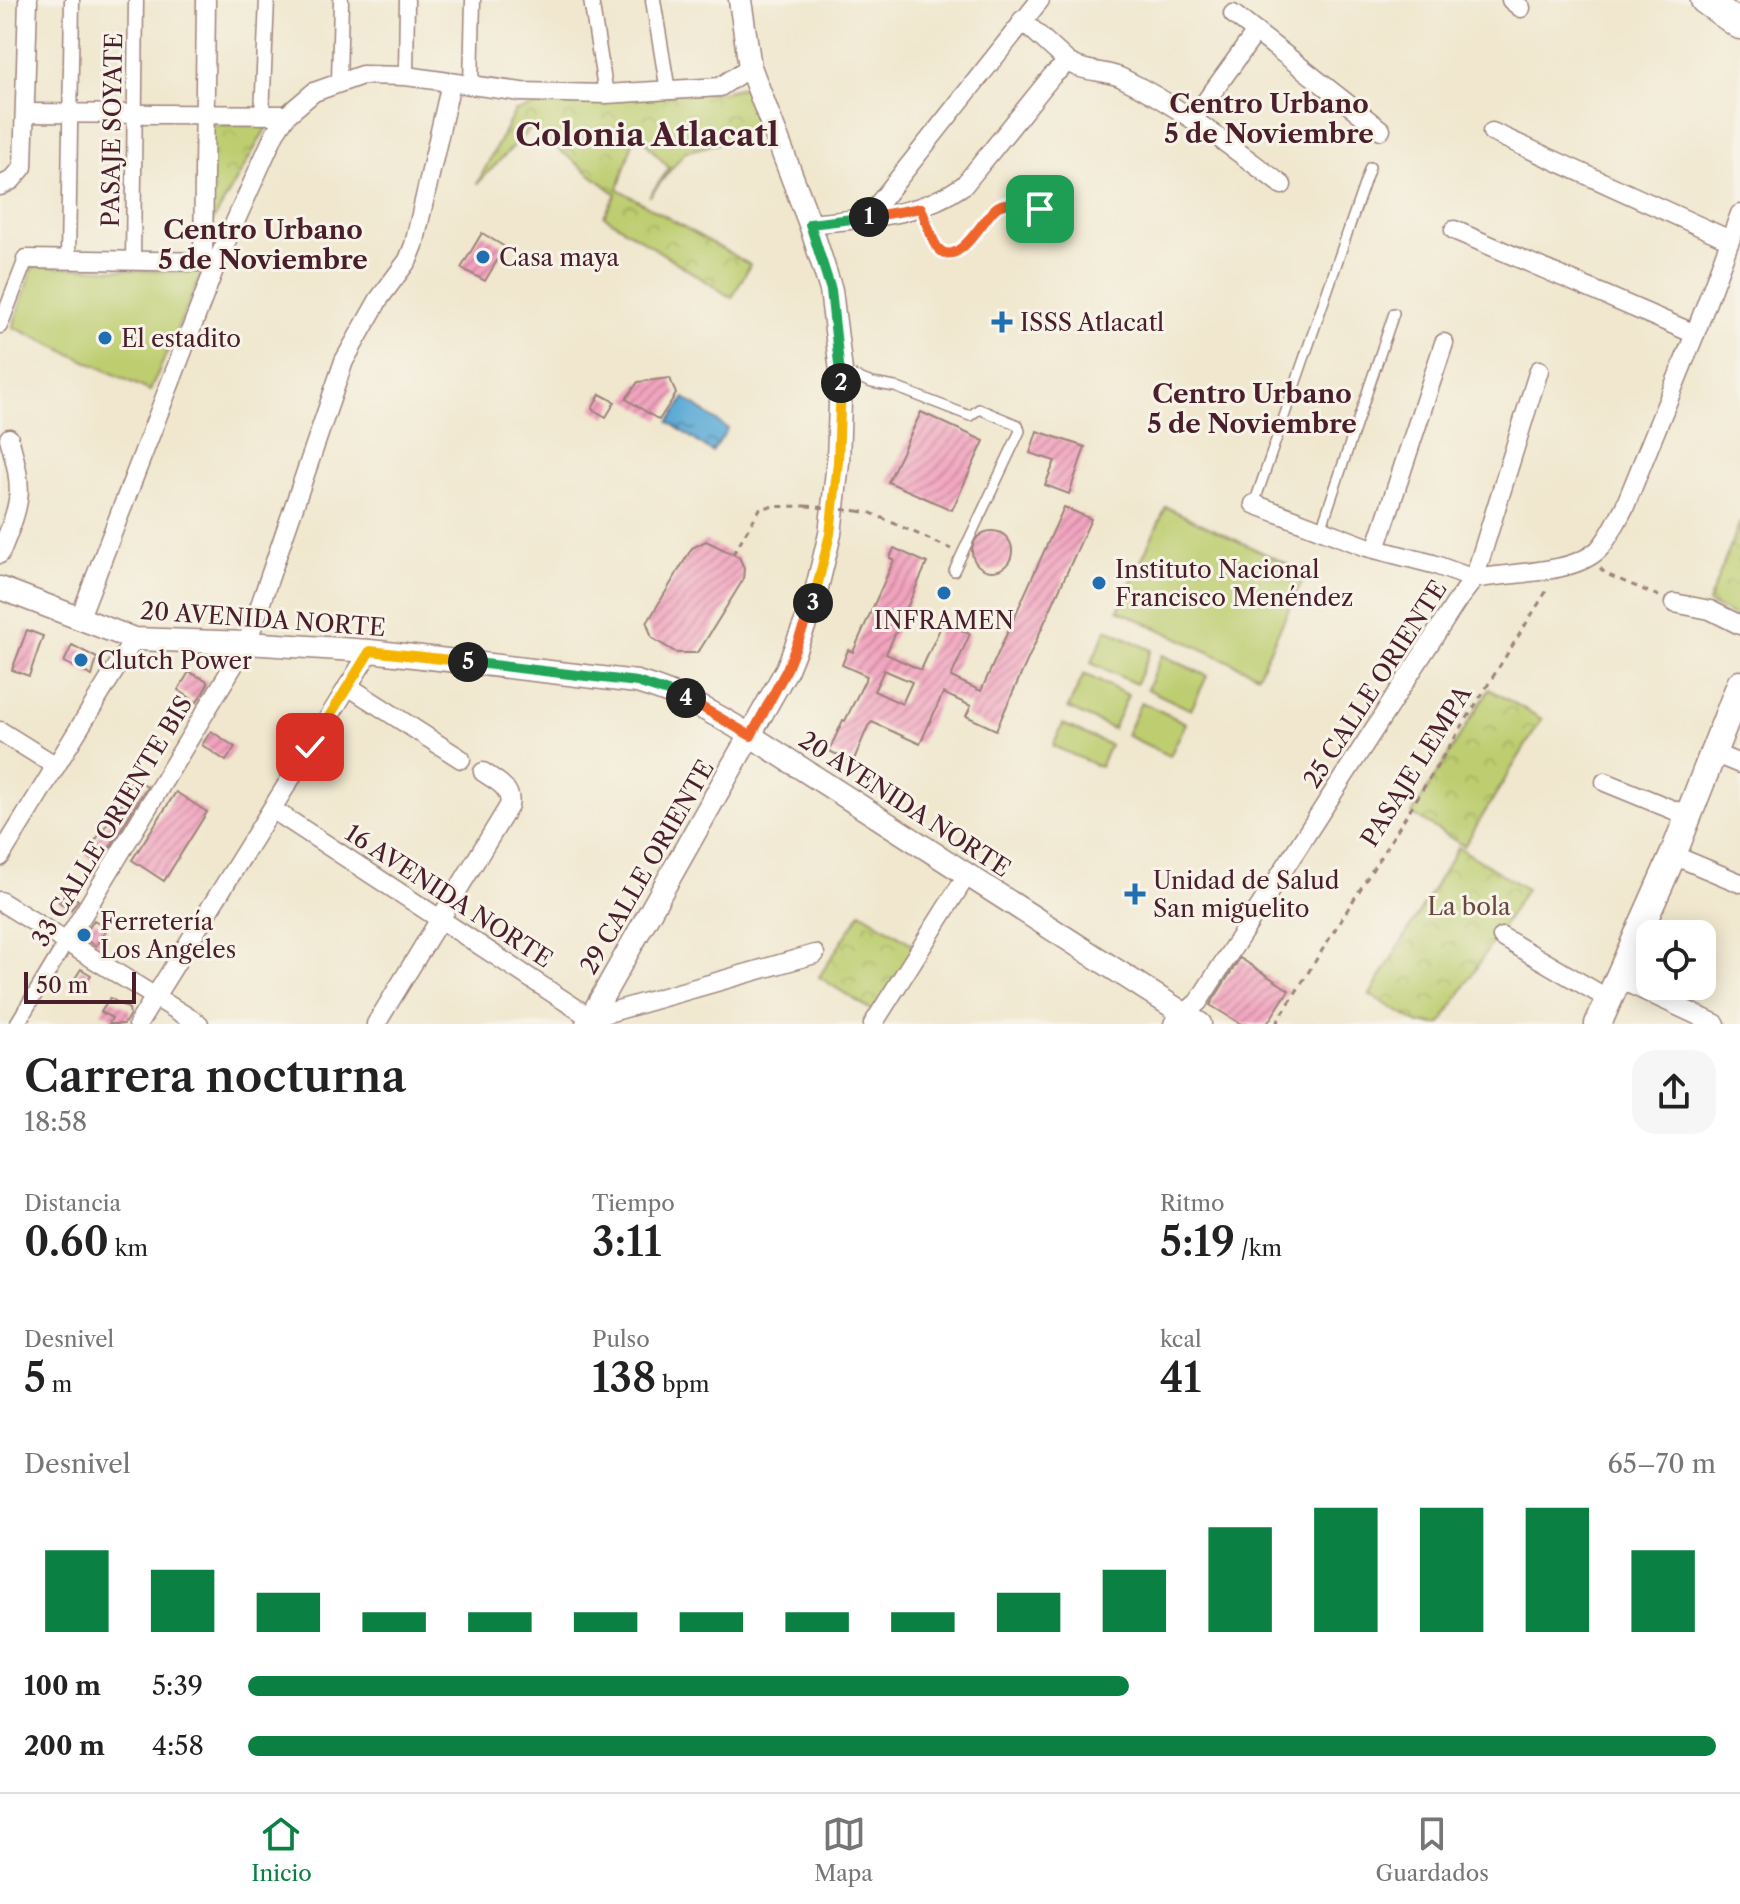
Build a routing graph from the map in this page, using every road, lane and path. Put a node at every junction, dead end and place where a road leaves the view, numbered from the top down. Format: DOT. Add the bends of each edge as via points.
graph roads {
  1 [pos="28,0"];
  2 [pos="72,0"];
  3 [pos="136,0"];
  4 [pos="206,0"];
  5 [pos="267,0"];
  6 [pos="341,0"];
  7 [pos="407,0"];
  8 [pos="473,0"];
  9 [pos="591,0"];
  10 [pos="653,0"];
  11 [pos="740,0"];
  12 [pos="1040,0"];
  13 [pos="1705,0"];
  14 [pos="1735,0"];
  15 [pos="1740,4"];
  16 [pos="1233,14"];
  17 [pos="1022,20"];
  18 [pos="1740,25"];
  19 [pos="1256,32"];
  20 [pos="1068,62"];
  21 [pos="750,67"];
  22 [pos="406,76"];
  23 [pos="339,81"];
  24 [pos="451,83"];
  25 [pos="471,86"];
  26 [pos="668,91"];
  27 [pos="606,94"];
  28 [pos="25,113"];
  29 [pos="69,113"];
  30 [pos="135,114"];
  31 [pos="204,114"];
  32 [pos="262,115"];
  33 [pos="287,115"];
  34 [pos="1193,119"];
  35 [pos="1381,130"];
  36 [pos="1492,132"];
  37 [pos="1370,167"];
  38 [pos="1282,185"];
  39 [pos="0,186"];
  40 [pos="1053,204"];
  41 [pos="921,208"];
  42 [pos="1740,214"];
  43 [pos="868,217"];
  44 [pos="810,224"];
  45 [pos="1454,230"];
  46 [pos="1730,240"];
  47 [pos="68,258"];
  48 [pos="26,259"];
  49 [pos="133,260"];
  50 [pos="210,262"];
  51 [pos="1394,313"];
  52 [pos="0,326"];
  53 [pos="1695,334"];
  54 [pos="1444,343"];
  55 [pos="1539,370"];
  56 [pos="841,371"];
  57 [pos="9,438"];
  58 [pos="1254,504"];
  59 [pos="1321,529"];
  60 [pos="1376,549"];
  61 [pos="0,554"];
  62 [pos="733,554"];
  63 [pos="962,554"];
  64 [pos="1588,558"];
  65 [pos="1561,567"];
  66 [pos="954,571"];
  67 [pos="1474,579"];
  68 [pos="0,588"];
  69 [pos="1674,603"];
  70 [pos="80,617"];
  71 [pos="1740,625"];
  72 [pos="134,639"];
  73 [pos="247,643"];
  74 [pos="370,651"];
  75 [pos="1740,684"];
  76 [pos="348,686"];
  77 [pos="0,731"];
  78 [pos="751,736"];
  79 [pos="1713,753"];
  80 [pos="461,759"];
  81 [pos="1740,764"];
  82 [pos="56,766"];
  83 [pos="483,772"];
  84 [pos="1605,782"];
  85 [pos="272,809"];
  86 [pos="1688,816"];
  87 [pos="1673,855"];
  88 [pos="0,857"];
  89 [pos="967,875"];
  90 [pos="1740,883"];
  91 [pos="0,901"];
  92 [pos="440,919"];
  93 [pos="1502,937"];
  94 [pos="67,941"];
  95 [pos="815,954"];
  96 [pos="1614,989"];
  97 [pos="155,997"];
  98 [pos="1186,1021"];
  99 [pos="592,1022"];
  100 [pos="17,1024"];
  101 [pos="138,1024"];
  102 [pos="199,1024"];
  103 [pos="376,1024"];
  104 [pos="873,1024"];
  105 [pos="1276,1024"];
  106 [pos="1598,1024"];
  107 [pos="1716,1024"];
  1 -- 28 [label="street"];
  2 -- 29 [label="street"];
  3 -- 30 [label="street, PASAJE SOYATE"];
  4 -- 31 [label="street"];
  5 -- 32 [label="street"];
  6 -- 23 [label="street"];
  7 -- 22 [label="street"];
  8 -- 25 [label="street"];
  9 -- 27 [label="street"];
  10 -- 26 [label="street"];
  11 -- 21 [label="street, 29 CALLE ORIENTE"];
  12 -- 17 [label="street"];
  13 -- 18 [label="main road"];
  14 -- 15 [label="main road"];
  16 -- 19 [label="street"];
  17 -- 20 [label="street"];
  17 -- 43 [label="street"];
  19 -- 34 [label="street"];
  19 -- 35 [label="street"];
  20 -- 34 [label="street" via="1119,76"];
  20 -- 41 [label="street" via="964,185"];
  21 -- 26 [label="street" via="720,87"];
  21 -- 44 [label="street, 29 CALLE ORIENTE"];
  22 -- 23 [label="street" via="362,75"];
  22 -- 24 [label="street"];
  23 -- 33 [label="street" via="314,92"];
  24 -- 25 [label="street"];
  24 -- 73 [label="street, 33 CALLE ORIENTE BIS" via="414,245 344,361"];
  25 -- 27 [label="street"];
  26 -- 27 [label="street"];
  28 -- 29 [label="street"];
  28 -- 39 [label="street" via="23,167"];
  29 -- 30 [label="street"];
  29 -- 47 [label="street"];
  30 -- 31 [label="street"];
  30 -- 49 [label="street, PASAJE SOYATE"];
  31 -- 32 [label="street"];
  31 -- 50 [label="street"];
  32 -- 33 [label="street"];
  33 -- 50 [label="street"];
  34 -- 38 [label="street"];
  36 -- 46 [label="street"];
  37 -- 58 [label="lane"];
  40 -- 41 [label="lane" via="1048,209 996,207 961,250 951,254 936,247"];
  41 -- 43 [label="street"];
  42 -- 46 [label="street"];
  43 -- 44 [label="street"];
  44 -- 56 [label="street, 29 CALLE ORIENTE" via="831,290"];
  45 -- 53 [label="street"];
  46 -- 53 [label="street"];
  47 -- 48 [label="street"];
  47 -- 49 [label="street"];
  48 -- 52 [label="street"];
  49 -- 50 [label="street"];
  50 -- 70 [label="street"];
  51 -- 59 [label="lane"];
  53 -- 64 [label="street" via="1625,506 1611,533"];
  54 -- 60 [label="street"];
  55 -- 67 [label="street"];
  56 -- 63 [label="lane" via="970,416 979,409 1018,425 1020,431"];
  56 -- 78 [label="street, 29 CALLE ORIENTE" via="830,534 813,604 787,669"];
  57 -- 61 [label="street" via="20,478 19,506"];
  58 -- 59 [label="street"];
  59 -- 60 [label="street"];
  60 -- 67 [label="street"];
  62 -- 63 [label="path, bridge" via="761,507 806,506 871,513"];
  63 -- 66 [label="lane"];
  64 -- 65 [label="street, 25 CALLE ORIENTE"];
  64 -- 69 [label="path" via="1606,574"];
  65 -- 67 [label="street, 25 CALLE ORIENTE"];
  65 -- 105 [label="path, PASAJE LEMPA"];
  67 -- 98 [label="street, 25 CALLE ORIENTE"];
  68 -- 70 [label="street, 20 AVENIDA NORTE"];
  69 -- 71 [label="street" via="1710,610"];
  70 -- 72 [label="street, 20 AVENIDA NORTE"];
  72 -- 73 [label="street, 20 AVENIDA NORTE"];
  72 -- 82 [label="street"];
  73 -- 74 [label="street, 20 AVENIDA NORTE"];
  73 -- 94 [label="street, 33 CALLE ORIENTE BIS"];
  74 -- 76 [label="street"];
  74 -- 78 [label="street, 20 AVENIDA NORTE" via="637,682 675,693"];
  75 -- 79 [label="main road"];
  76 -- 80 [label="street"];
  76 -- 85 [label="street"];
  77 -- 82 [label="street"];
  78 -- 89 [label="street, 20 AVENIDA NORTE"];
  78 -- 99 [label="street, 29 CALLE ORIENTE"];
  79 -- 81 [label="street"];
  79 -- 86 [label="main road"];
  82 -- 88 [label="street"];
  83 -- 92 [label="street" via="510,794 509,806"];
  84 -- 86 [label="street"];
  85 -- 92 [label="street, 16 AVENIDA NORTE"];
  85 -- 97 [label="street"];
  86 -- 87 [label="main road"];
  87 -- 90 [label="street"];
  87 -- 96 [label="main road"];
  89 -- 98 [label="street, 20 AVENIDA NORTE"];
  89 -- 104 [label="street"];
  91 -- 94 [label="street"];
  92 -- 99 [label="street, 16 AVENIDA NORTE"];
  92 -- 103 [label="street"];
  93 -- 96 [label="street"];
  94 -- 97 [label="street"];
  94 -- 100 [label="street, 33 CALLE ORIENTE BIS"];
  95 -- 99 [label="street"];
  96 -- 106 [label="main road"];
  96 -- 107 [label="street"];
  97 -- 101 [label="street"];
  97 -- 102 [label="street"];
}
